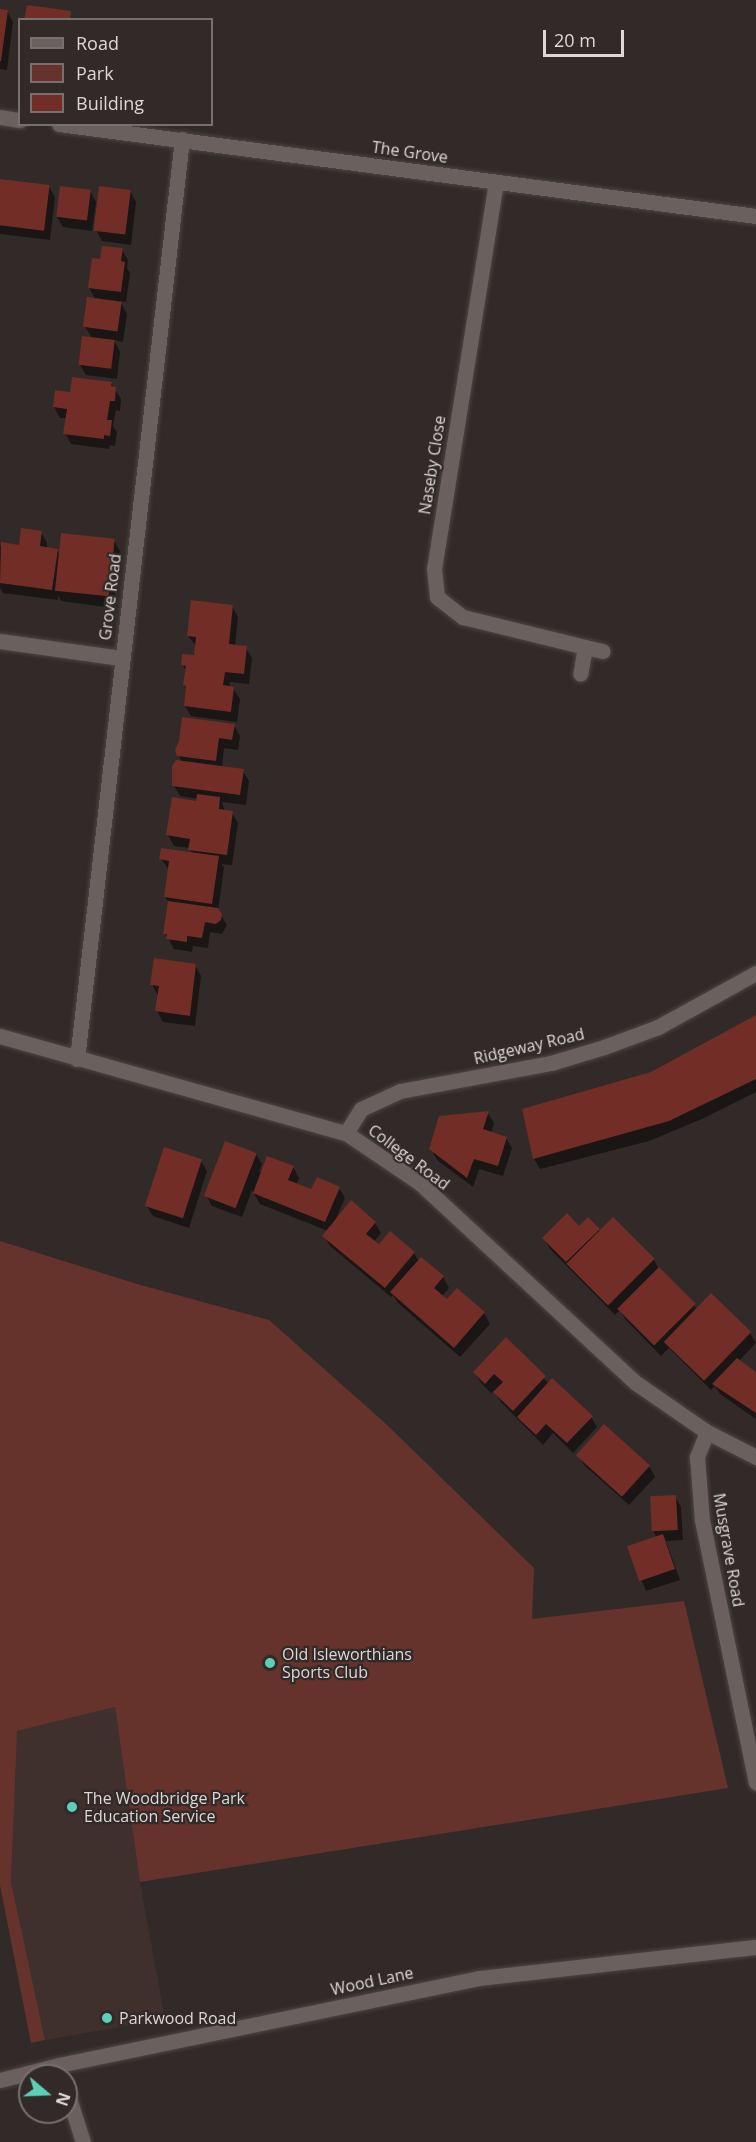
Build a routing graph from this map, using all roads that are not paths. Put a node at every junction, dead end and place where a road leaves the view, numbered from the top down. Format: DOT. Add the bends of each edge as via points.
graph roads {
  1 [pos="0,117"];
  2 [pos="18,120"];
  3 [pos="75,126"];
  4 [pos="182,139"];
  5 [pos="496,182"];
  6 [pos="756,216"];
  7 [pos="0,641"];
  8 [pos="585,647"];
  9 [pos="603,651"];
  10 [pos="121,658"];
  11 [pos="580,674"];
  12 [pos="756,973"];
  13 [pos="0,1036"];
  14 [pos="77,1059"];
  15 [pos="346,1133"];
  16 [pos="707,1432"];
  17 [pos="756,1457"];
  18 [pos="756,1782"];
  19 [pos="756,1947"];
  20 [pos="78,2067"];
  21 [pos="18,2077"];
  22 [pos="0,2080"];
  23 [pos="77,2124"];
  24 [pos="83,2142"];
  1 -- 2 [label="street"];
  3 -- 4 [label="street, The Grove"];
  4 -- 5 [label="street, The Grove"];
  4 -- 10 [label="street, Grove Road"];
  5 -- 6 [label="street, The Grove"];
  5 -- 8 [label="street, Naseby Close" via="434,568 437,597 463,618"];
  7 -- 10 [label="street"];
  8 -- 9 [label="street, Naseby Close"];
  8 -- 11 [label="street"];
  10 -- 14 [label="street, Grove Road"];
  12 -- 15 [label="street, Ridgeway Road" via="658,1027 604,1047 551,1063 400,1090 361,1109"];
  13 -- 14 [label="street, College Road"];
  14 -- 15 [label="street, College Road"];
  15 -- 16 [label="street, College Road" via="421,1184 636,1383"];
  16 -- 17 [label="street, College Road"];
  16 -- 18 [label="street, Musgrave Road" via="697,1457 702,1520"];
  19 -- 20 [label="street, Wood Lane" via="479,1978"];
  21 -- 22 [label="street, Wood Lane"];
  23 -- 24 [label="street"];
}
